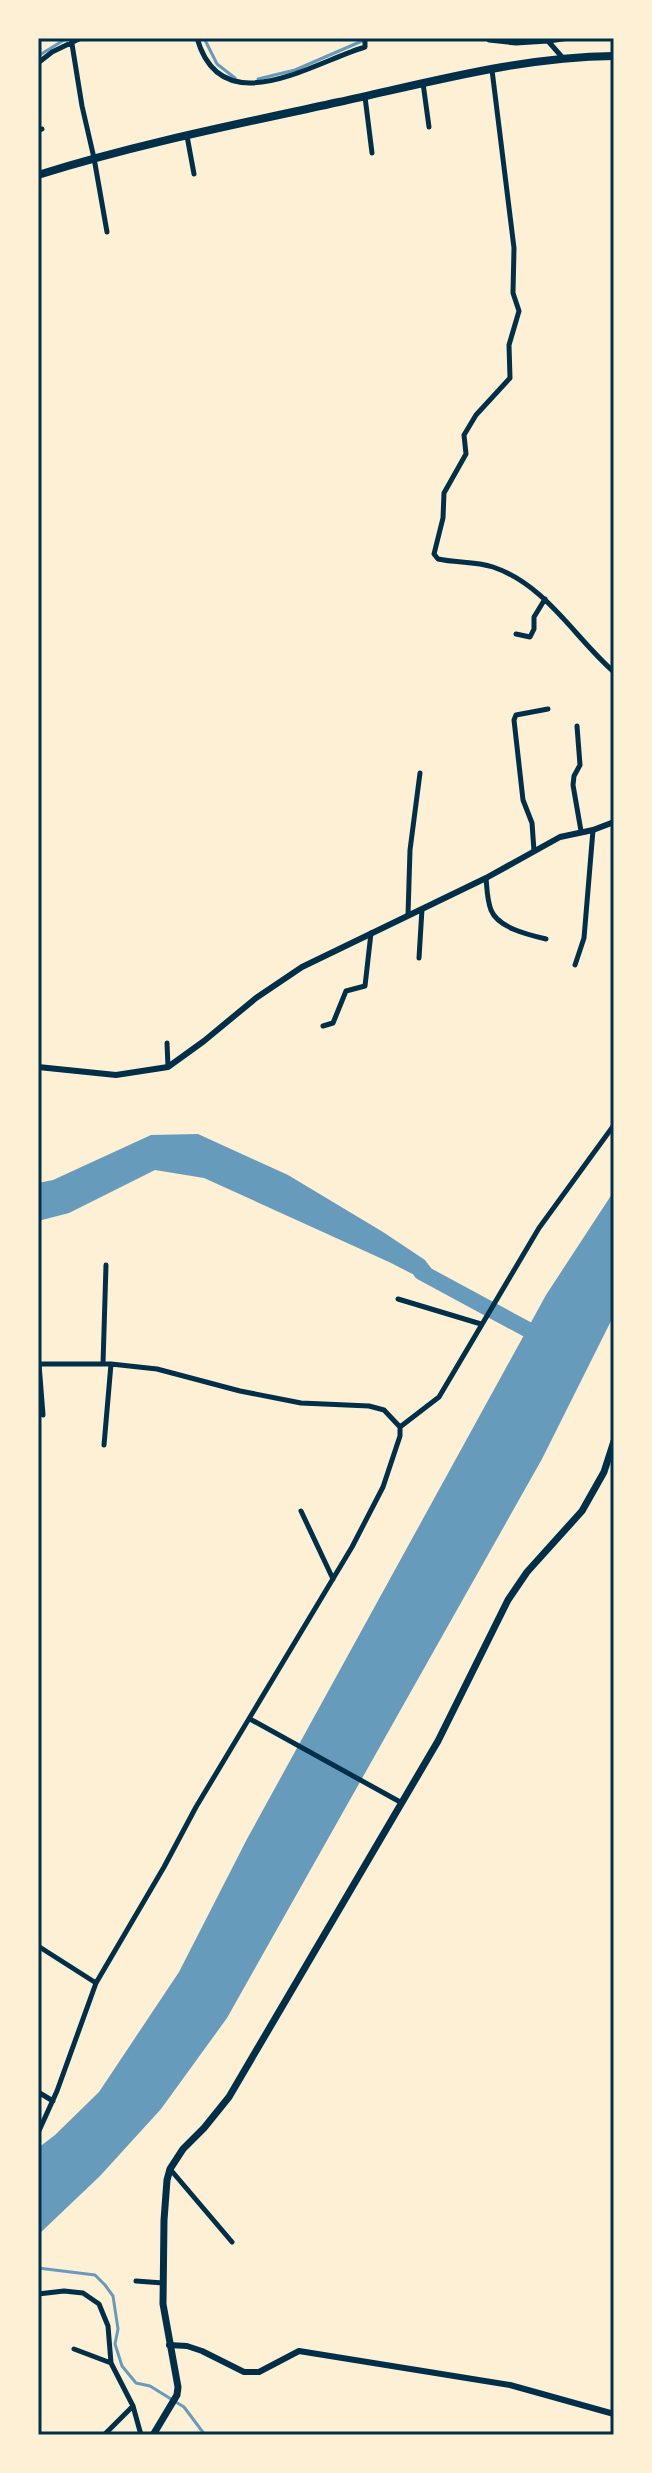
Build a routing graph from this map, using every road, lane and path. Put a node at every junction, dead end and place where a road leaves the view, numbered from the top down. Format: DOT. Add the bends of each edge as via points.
graph roads {
  1 [pos="81,38"];
  2 [pos="197,38"];
  3 [pos="569,38"];
  4 [pos="366,39"];
  5 [pos="72,40"];
  6 [pos="489,40"];
  7 [pos="548,41"];
  8 [pos="614,56"];
  9 [pos="562,57"];
  10 [pos="38,63"];
  11 [pos="492,69"];
  12 [pos="422,82"];
  13 [pos="365,97"];
  14 [pos="429,127"];
  15 [pos="187,135"];
  16 [pos="372,153"];
  17 [pos="94,158"];
  18 [pos="194,174"];
  19 [pos="38,175"];
  20 [pos="107,232"];
  21 [pos="545,599"];
  22 [pos="516,634"];
  23 [pos="614,672"];
  24 [pos="548,709"];
  25 [pos="577,726"];
  26 [pos="420,773"];
  27 [pos="614,822"];
  28 [pos="593,830"];
  29 [pos="581,831"];
  30 [pos="534,851"];
  31 [pos="486,878"];
  32 [pos="422,908"];
  33 [pos="408,915"];
  34 [pos="371,932"];
  35 [pos="546,939"];
  36 [pos="419,958"];
  37 [pos="575,965"];
  38 [pos="323,1026"];
  39 [pos="167,1043"];
  40 [pos="38,1067"];
  41 [pos="168,1067"];
  42 [pos="614,1125"];
  43 [pos="106,1265"];
  44 [pos="398,1299"];
  45 [pos="481,1324"];
  46 [pos="39,1364"];
  47 [pos="103,1364"];
  48 [pos="111,1364"];
  49 [pos="43,1415"];
  50 [pos="400,1427"];
  51 [pos="614,1441"];
  52 [pos="104,1445"];
  53 [pos="301,1511"];
  54 [pos="333,1580"];
  55 [pos="250,1719"];
  56 [pos="403,1804"];
  57 [pos="38,1946"];
  58 [pos="96,1983"];
  59 [pos="38,2092"];
  60 [pos="53,2101"];
  61 [pos="38,2133"];
  62 [pos="170,2169"];
  63 [pos="232,2242"];
  64 [pos="136,2281"];
  65 [pos="164,2283"];
  66 [pos="38,2294"];
  67 [pos="169,2345"];
  68 [pos="74,2349"];
  69 [pos="111,2363"];
  70 [pos="133,2406"];
  71 [pos="614,2414"];
  72 [pos="104,2435"];
  73 [pos="141,2435"];
  74 [pos="153,2435"];
  1 -- 5 [label="street"];
  2 -- 4 [label="street" via="219,73 231,82 254,84 365,47"];
  3 -- 7 [label="street"];
  5 -- 10 [label="street"];
  5 -- 17 [label="street"];
  6 -- 7 [label="street"];
  7 -- 9 [label="street"];
  8 -- 9 [label="highway"];
  9 -- 11 [label="highway"];
  11 -- 12 [label="highway"];
  11 -- 21 [label="street" via="519,316 509,345 510,378 464,435 466,454 444,493 434,554 496,568"];
  12 -- 13 [label="highway"];
  12 -- 14 [label="street"];
  13 -- 15 [label="highway"];
  13 -- 16 [label="street"];
  15 -- 17 [label="highway"];
  15 -- 18 [label="street"];
  17 -- 19 [label="highway"];
  17 -- 20 [label="street"];
  21 -- 22 [label="street" via="530,637"];
  21 -- 23 [label="street"];
  24 -- 30 [label="street" via="516,715 514,720"];
  25 -- 29 [label="street" via="580,765 573,785"];
  26 -- 33 [label="street"];
  27 -- 28 [label="street"];
  28 -- 29 [label="street"];
  28 -- 37 [label="street" via="584,938"];
  29 -- 30 [label="street"];
  30 -- 31 [label="street"];
  31 -- 32 [label="street"];
  31 -- 35 [label="street" via="497,919"];
  32 -- 33 [label="street"];
  32 -- 36 [label="street"];
  33 -- 34 [label="street"];
  34 -- 38 [label="street" via="365,986 346,991 333,1023"];
  34 -- 41 [label="street" via="302,967"];
  39 -- 41 [label="street"];
  40 -- 41 [label="street" via="116,1075"];
  42 -- 45 [label="street" via="539,1228"];
  43 -- 47 [label="street"];
  44 -- 45 [label="street"];
  45 -- 50 [label="street" via="439,1397"];
  46 -- 47 [label="street"];
  46 -- 49 [label="street"];
  47 -- 48 [label="street"];
  48 -- 50 [label="street" via="157,1369 301,1403 369,1406 384,1410"];
  48 -- 52 [label="street"];
  50 -- 54 [label="street" via="383,1487"];
  51 -- 56 [label="main road" via="582,1511 508,1600"];
  53 -- 54 [label="street"];
  54 -- 55 [label="street"];
  55 -- 56 [label="street"];
  55 -- 58 [label="street"];
  56 -- 62 [label="main road" via="229,2097"];
  57 -- 58 [label="street"];
  58 -- 60 [label="street"];
  59 -- 60 [label="street"];
  60 -- 61 [label="street"];
  62 -- 63 [label="street"];
  62 -- 65 [label="main road"];
  64 -- 65 [label="street"];
  65 -- 67 [label="main road"];
  66 -- 69 [label="street" via="83,2293 99,2304 108,2326"];
  67 -- 71 [label="street" via="202,2351 244,2372 259,2372 299,2351 510,2385"];
  67 -- 74 [label="main road" via="177,2395"];
  68 -- 69 [label="street"];
  69 -- 70 [label="street"];
  70 -- 72 [label="street"];
  70 -- 73 [label="street"];
}
